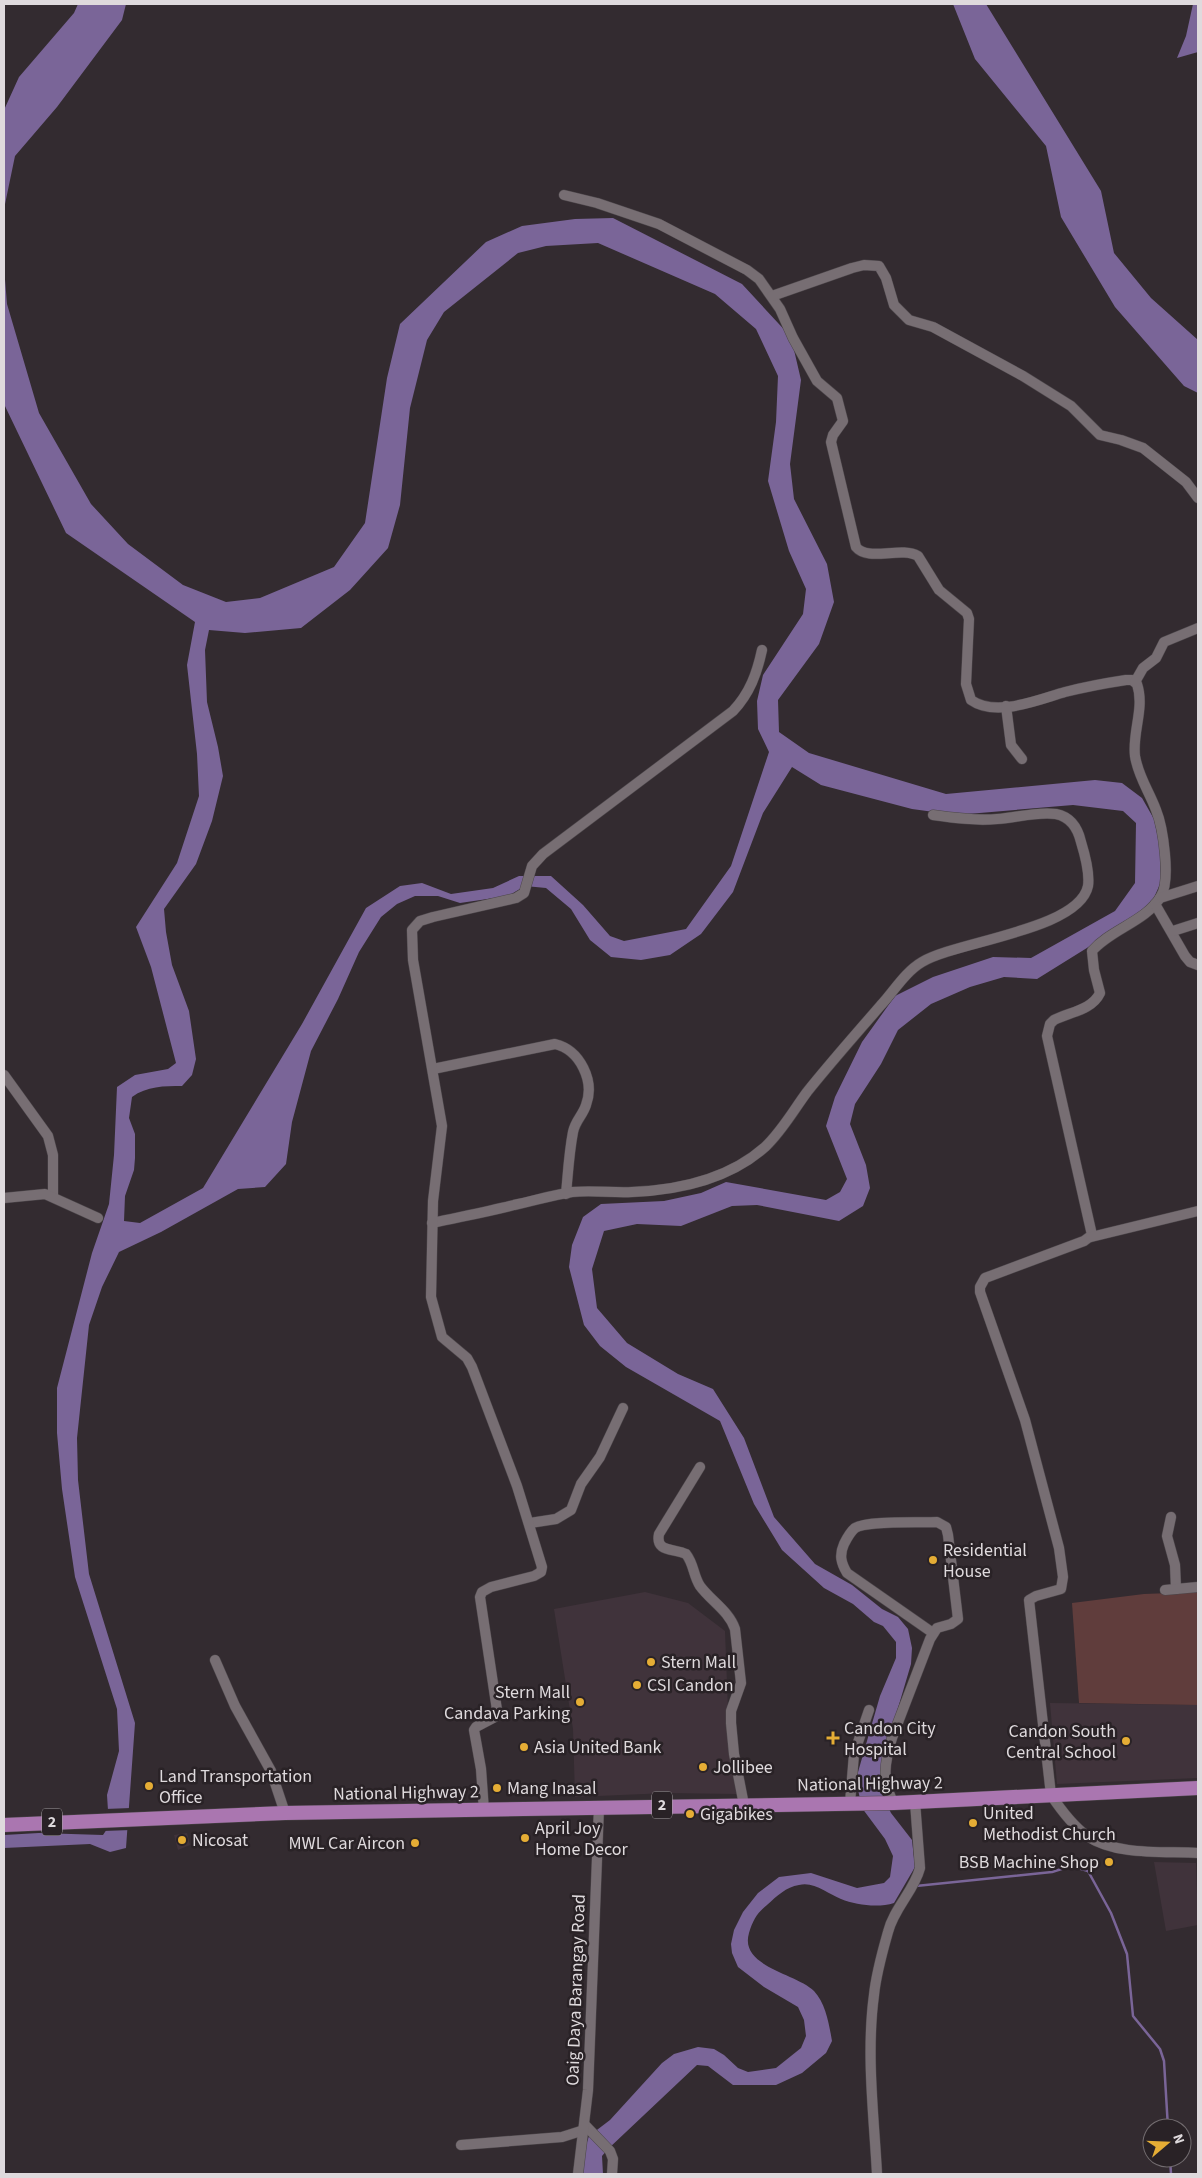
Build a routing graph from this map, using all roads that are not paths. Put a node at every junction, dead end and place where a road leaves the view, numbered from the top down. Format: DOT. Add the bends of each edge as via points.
graph roads {
  1 [pos="564,196"];
  2 [pos="772,296"];
  3 [pos="1198,498"];
  4 [pos="1198,628"];
  5 [pos="762,650"];
  6 [pos="1135,682"];
  7 [pos="1006,706"];
  8 [pos="1022,759"];
  9 [pos="933,815"];
  10 [pos="1198,886"];
  11 [pos="1158,901"];
  12 [pos="1198,922"];
  13 [pos="1173,931"];
  14 [pos="1198,964"];
  15 [pos="433,1069"];
  16 [pos="4,1075"];
  17 [pos="566,1194"];
  18 [pos="53,1196"];
  19 [pos="4,1198"];
  20 [pos="1198,1211"];
  21 [pos="98,1218"];
  22 [pos="432,1223"];
  23 [pos="1091,1237"];
  24 [pos="623,1408"];
  25 [pos="700,1467"];
  26 [pos="1171,1517"];
  27 [pos="530,1523"];
  28 [pos="1198,1587"];
  29 [pos="1176,1589"];
  30 [pos="1165,1590"];
  31 [pos="933,1633"];
  32 [pos="215,1660"];
  33 [pos="869,1710"];
  34 [pos="1198,1788"];
  35 [pos="1051,1795"];
  36 [pos="915,1802"];
  37 [pos="853,1803"];
  38 [pos="892,1803"];
  39 [pos="744,1805"];
  40 [pos="599,1807"];
  41 [pos="484,1811"];
  42 [pos="285,1813"];
  43 [pos="4,1825"];
  44 [pos="1198,1852"];
  45 [pos="587,2129"];
  46 [pos="461,2145"];
  47 [pos="578,2174"];
  48 [pos="612,2174"];
  49 [pos="877,2174"];
  1 -- 2 [label="street" via="597,203 659,224 747,270"];
  2 -- 3 [label="street" via="852,268 879,266 894,305 909,320 933,327 1023,376 1071,406 1100,435 1148,452 1186,482"];
  2 -- 7 [label="street" via="817,381 835,394 841,409 842,424 831,442 856,547 869,554 906,552 918,556 939,590 967,613 968,694 977,704"];
  4 -- 6 [label="street" via="1164,642 1156,658 1143,668"];
  5 -- 15 [label="street" via="752,685 734,711 543,854 535,861 524,893 516,898 434,917 420,922 412,930 413,960"];
  6 -- 7 [label="street" via="1118,681"];
  6 -- 11 [label="street" via="1140,700 1135,757 1156,809 1162,839 1165,880"];
  7 -- 8 [label="street" via="1011,745"];
  9 -- 17 [label="street" via="983,820 1048,814 1064,817 1075,826 1081,838 1088,873 1085,893 1070,909 1051,920 1018,933 955,947 917,965 858,1029 781,1130 732,1170 700,1182 651,1191 601,1190"];
  10 -- 11 [label="street"];
  11 -- 13 [label="street"];
  11 -- 23 [label="street" via="1092,950 1100,993 1097,1000 1054,1020 1048,1029"];
  12 -- 13 [label="street"];
  13 -- 14 [label="street" via="1185,956"];
  15 -- 17 [label="street" via="555,1044 574,1056 586,1072 588,1096 573,1131"];
  15 -- 22 [label="street" via="442,1126"];
  16 -- 18 [label="street" via="48,1136 53,1155"];
  17 -- 22 [label="street"];
  18 -- 19 [label="street"];
  18 -- 21 [label="street"];
  20 -- 23 [label="street"];
  22 -- 27 [label="street" via="431,1297 437,1325 442,1337 467,1358 472,1367"];
  23 -- 35 [label="street" via="985,1278 980,1286 1025,1420 1062,1567 1064,1583 1061,1589 1029,1600"];
  24 -- 27 [label="street" via="571,1510 556,1519"];
  25 -- 39 [label="street" via="659,1534 658,1541 666,1550 686,1554 701,1587 732,1621 735,1629 741,1683 731,1710 731,1722"];
  26 -- 29 [label="street" via="1167,1536 1175,1565"];
  27 -- 41 [label="street" via="541,1572 491,1587 482,1592 480,1598 498,1710 495,1717 474,1730"];
  28 -- 29 [label="street"];
  29 -- 30 [label="street"];
  31 -- 31 [label="street" via="958,1619 946,1527 937,1522 870,1524 853,1529 841,1555 847,1573"];
  31 -- 38 [label="street" via="887,1754 886,1788"];
  32 -- 42 [label="street" via="235,1706 271,1771"];
  33 -- 37 [label="street" via="854,1754"];
  34 -- 35 [label="main road, National Highway 2 / 2"];
  35 -- 36 [label="main road, National Highway 2 / 2"];
  35 -- 44 [label="street" via="1066,1816 1096,1841 1136,1850"];
  36 -- 38 [label="main road, National Highway 2 / 2"];
  36 -- 49 [label="street" via="920,1855 918,1878 895,1912 888,1929 874,1994 870,2047"];
  37 -- 38 [label="main road, National Highway 2 / 2"];
  37 -- 39 [label="main road, National Highway 2 / 2"];
  39 -- 40 [label="main road, National Highway 2 / 2"];
  40 -- 41 [label="main road, National Highway 2 / 2"];
  40 -- 45 [label="street, Oaig Daya Barangay Road"];
  41 -- 42 [label="main road, National Highway 2 / 2"];
  42 -- 43 [label="main road, National Highway 2 / 2"];
  45 -- 46 [label="street" via="562,2137"];
  45 -- 47 [label="street, Oaig Daya Barangay Road"];
  45 -- 48 [label="street" via="610,2151"];
}
